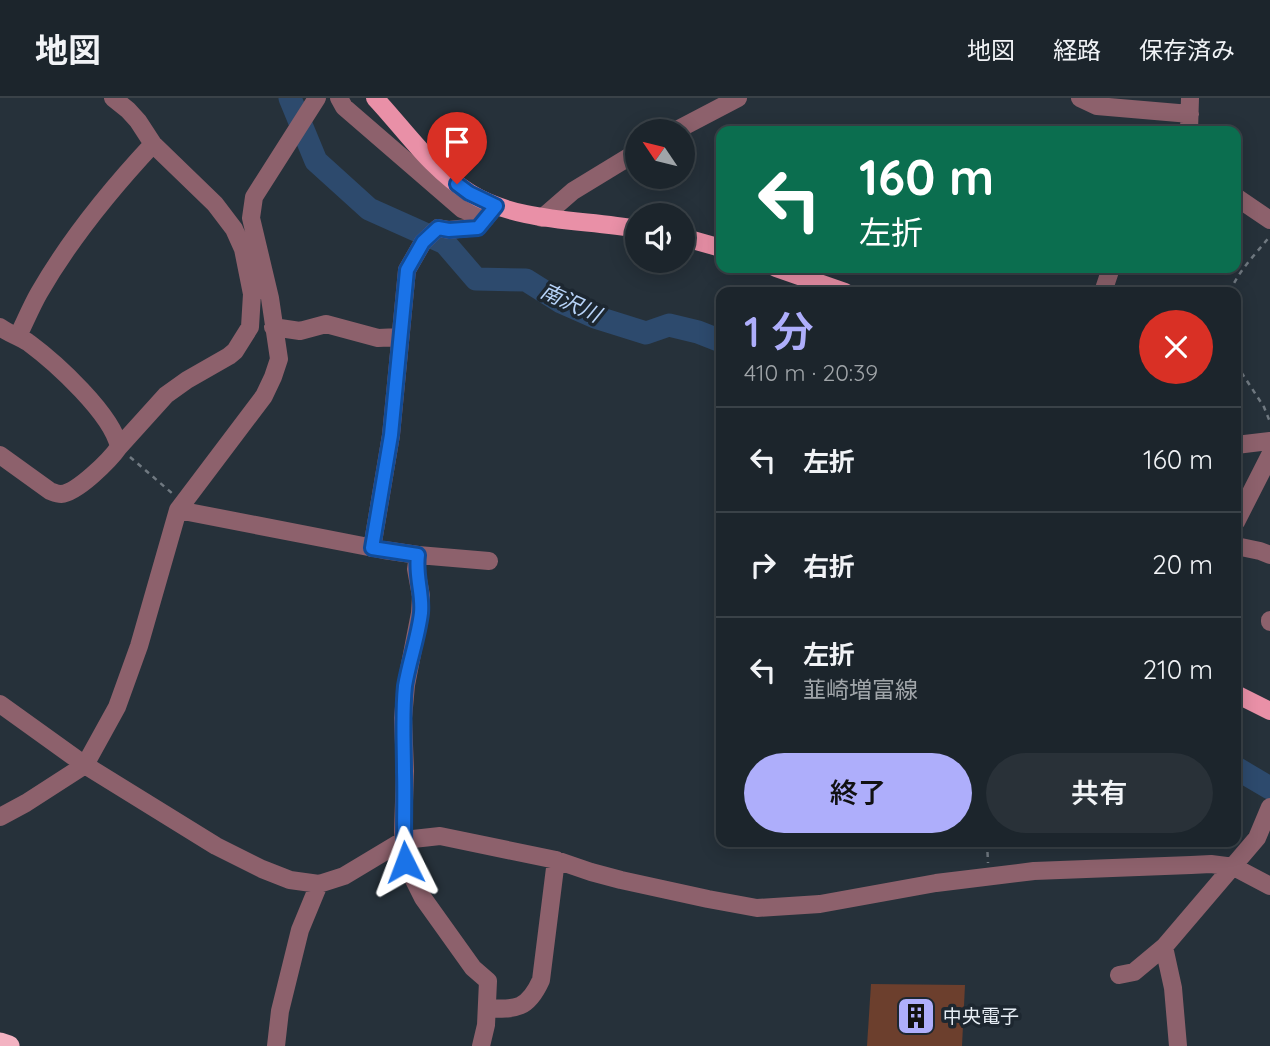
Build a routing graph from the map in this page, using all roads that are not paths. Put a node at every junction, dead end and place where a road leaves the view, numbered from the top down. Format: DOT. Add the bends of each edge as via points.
graph roads {
  1 [pos="113,98"];
  2 [pos="317,98"];
  3 [pos="375,98"];
  4 [pos="738,98"];
  5 [pos="1080,98"];
  6 [pos="342,102"];
  7 [pos="1190,115"];
  8 [pos="695,121"];
  9 [pos="153,144"];
  10 [pos="625,159"];
  11 [pos="1241,200"];
  12 [pos="491,212"];
  13 [pos="542,218"];
  14 [pos="1270,220"];
  15 [pos="625,228"];
  16 [pos="248,240"];
  17 [pos="695,241"];
  18 [pos="716,247"];
  19 [pos="790,273"];
  20 [pos="831,287"];
  21 [pos="0,327"];
  22 [pos="273,327"];
  23 [pos="18,337"];
  24 [pos="400,337"];
  25 [pos="1270,442"];
  26 [pos="1241,445"];
  27 [pos="119,447"];
  28 [pos="0,455"];
  29 [pos="1270,455"];
  30 [pos="181,507"];
  31 [pos="1241,512"];
  32 [pos="1241,547"];
  33 [pos="372,548"];
  34 [pos="418,555"];
  35 [pos="1270,555"];
  36 [pos="489,561"];
  37 [pos="1241,696"];
  38 [pos="0,704"];
  39 [pos="1270,711"];
  40 [pos="85,765"];
  41 [pos="1270,807"];
  42 [pos="0,817"];
  43 [pos="404,840"];
  44 [pos="556,860"];
  45 [pos="1234,867"];
  46 [pos="319,884"];
  47 [pos="1270,886"];
  48 [pos="1164,947"];
  49 [pos="1119,975"];
  50 [pos="487,1008"];
  51 [pos="0,1043"];
  52 [pos="9,1046"];
  53 [pos="276,1046"];
  54 [pos="481,1046"];
  55 [pos="1178,1046"];
  1 -- 9 [label="street" via="138,121"];
  2 -- 16 [label="street" via="254,197"];
  3 -- 12 [label="main road" via="421,152"];
  4 -- 8 [label="street"];
  5 -- 7 [label="street" via="1097,106"];
  6 -- 12 [label="street" via="462,209"];
  9 -- 16 [label="street"];
  9 -- 23 [label="street" via="122,177 60,261"];
  10 -- 13 [label="street" via="573,191"];
  11 -- 14 [label="street"];
  12 -- 13 [label="main road"];
  12 -- 24 [label="street" via="478,228 438,228 423,242 407,270"];
  13 -- 15 [label="main road"];
  16 -- 22 [label="street" via="270,298"];
  16 -- 27 [label="street" via="250,327 229,356 166,395"];
  17 -- 18 [label="main road"];
  19 -- 20 [label="main road"];
  21 -- 23 [label="street"];
  22 -- 24 [label="street" via="300,331 326,324 378,338"];
  22 -- 30 [label="street" via="279,359 264,397"];
  23 -- 27 [label="street" via="86,395"];
  24 -- 33 [label="street" via="391,435"];
  25 -- 26 [label="street"];
  27 -- 28 [label="street" via="105,465 59,494"];
  29 -- 31 [label="street"];
  30 -- 33 [label="street"];
  30 -- 40 [label="street" via="117,707"];
  32 -- 35 [label="street"];
  33 -- 34 [label="street"];
  34 -- 36 [label="street"];
  34 -- 43 [label="street" via="421,613 403,718"];
  37 -- 39 [label="main road"];
  38 -- 40 [label="street"];
  40 -- 42 [label="street"];
  40 -- 46 [label="street" via="216,846 290,880"];
  41 -- 45 [label="street" via="1257,838"];
  43 -- 44 [label="street" via="440,836"];
  43 -- 46 [label="street" via="344,876"];
  43 -- 50 [label="street" via="405,862 423,898 488,982"];
  44 -- 45 [label="street" via="591,873 757,908 820,904 936,883 1034,872 1191,864"];
  44 -- 50 [label="street" via="541,980 535,993 517,1008"];
  45 -- 47 [label="street"];
  45 -- 48 [label="street"];
  46 -- 53 [label="street" via="300,930"];
  48 -- 49 [label="street" via="1134,972"];
  48 -- 55 [label="street" via="1174,988"];
  50 -- 54 [label="street"];
  51 -- 52 [label="highway"];
}
